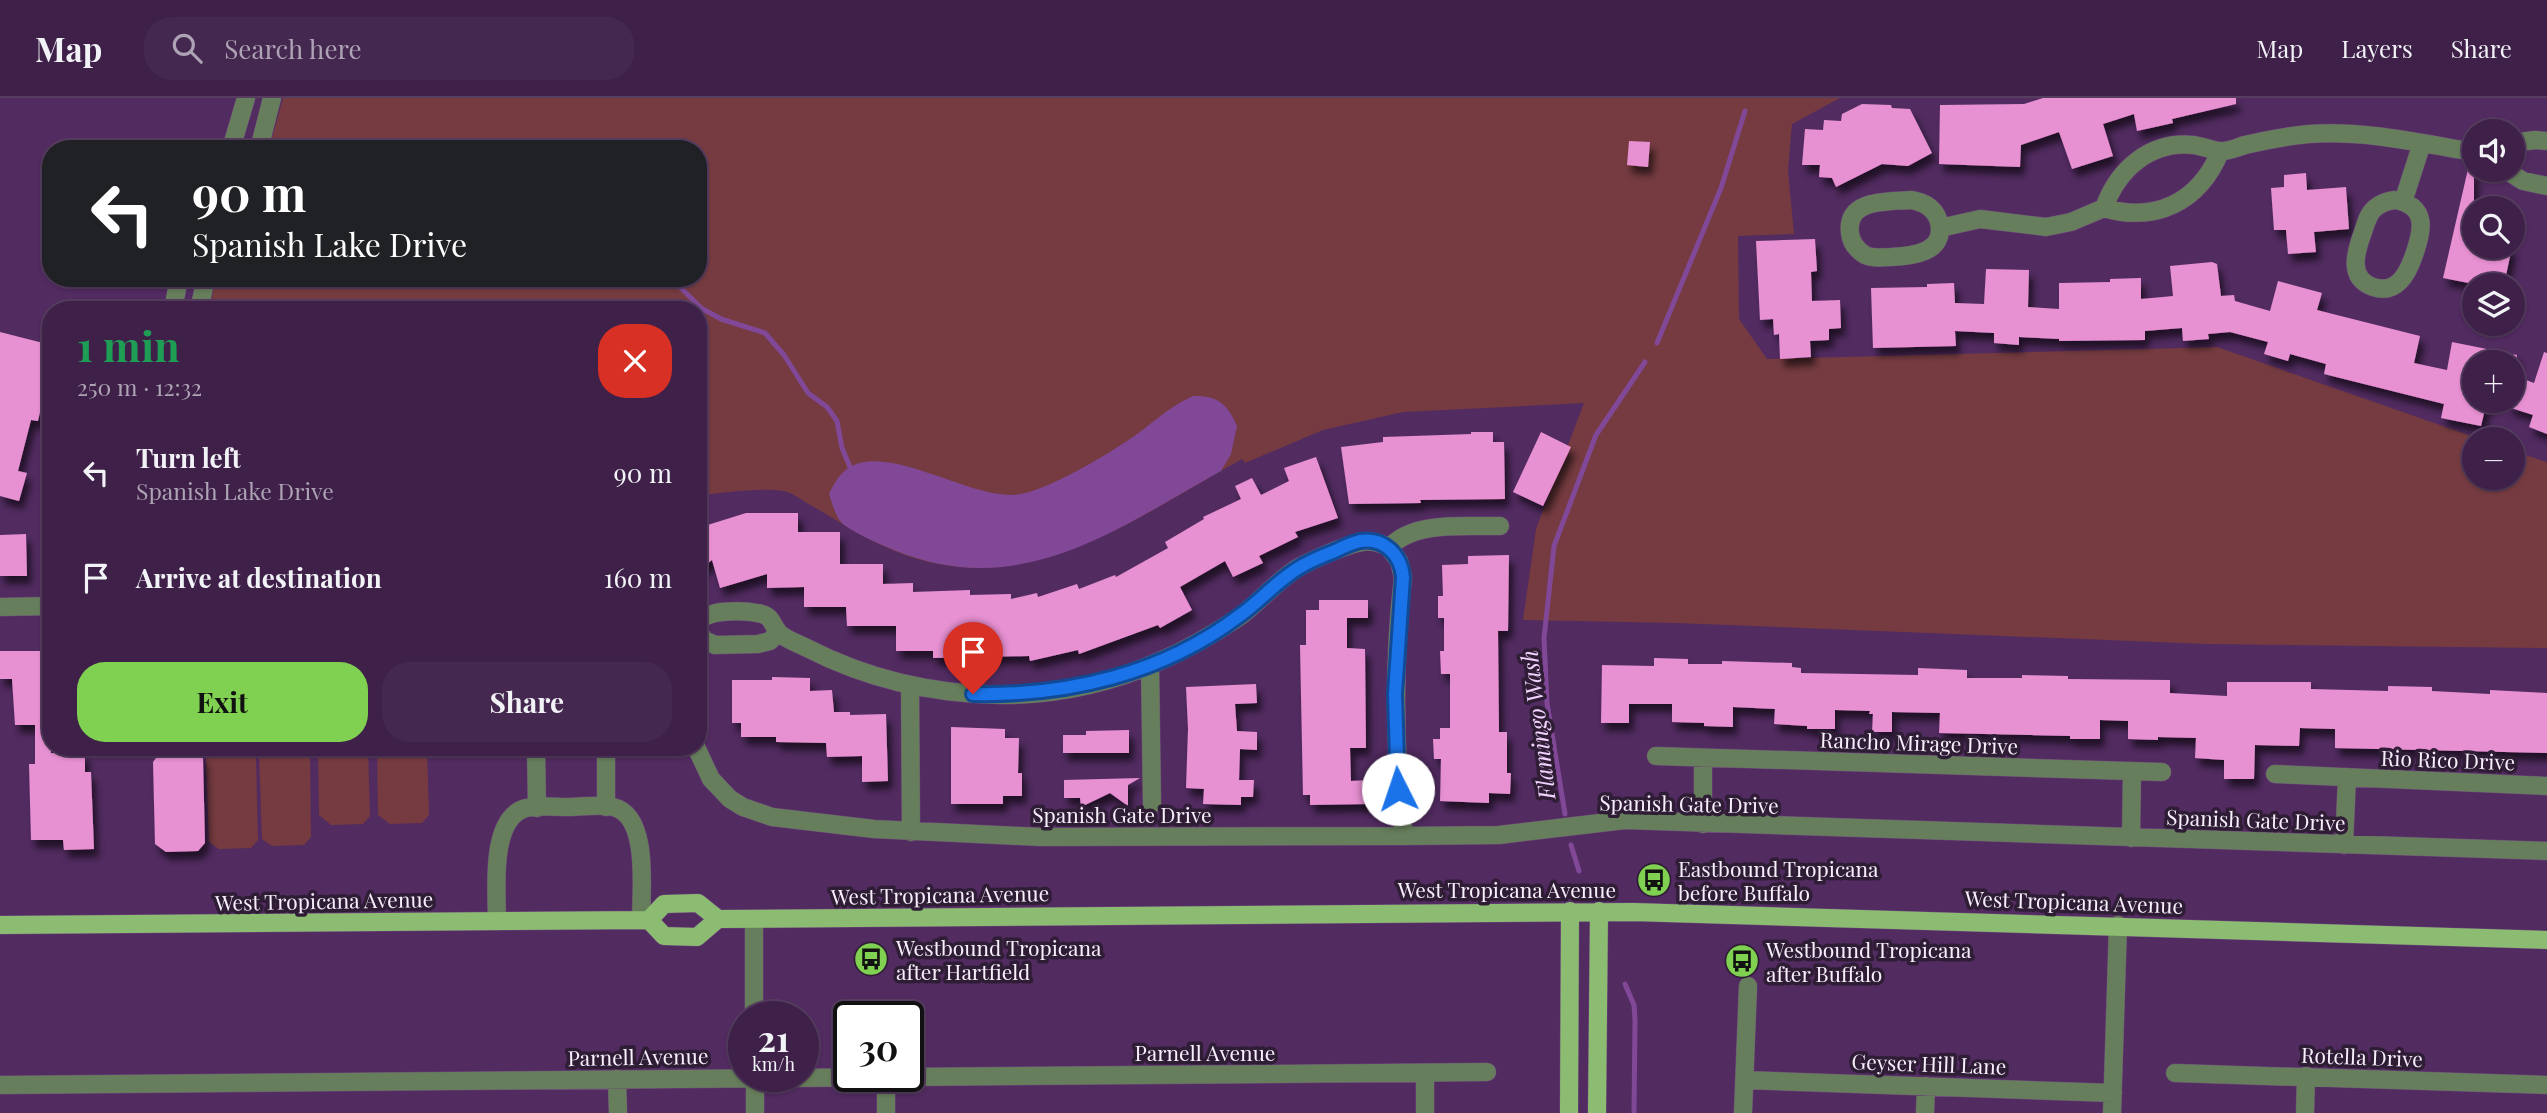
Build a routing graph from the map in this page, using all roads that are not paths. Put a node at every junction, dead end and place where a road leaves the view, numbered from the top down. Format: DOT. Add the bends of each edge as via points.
graph roads {
  1 [pos="246,98"];
  2 [pos="272,98"];
  3 [pos="234,140"];
  4 [pos="260,140"];
  5 [pos="2525,141"];
  6 [pos="2547,141"];
  7 [pos="2422,143"];
  8 [pos="2462,150"];
  9 [pos="2220,152"];
  10 [pos="2525,181"];
  11 [pos="2547,186"];
  12 [pos="2403,202"];
  13 [pos="2104,208"];
  14 [pos="1940,228"];
  15 [pos="1500,526"];
  16 [pos="1389,548"];
  17 [pos="42,606"];
  18 [pos="0,607"];
  19 [pos="778,632"];
  20 [pos="1150,665"];
  21 [pos="910,686"];
  22 [pos="536,756"];
  23 [pos="606,756"];
  24 [pos="699,756"];
  25 [pos="1656,756"];
  26 [pos="1703,758"];
  27 [pos="2133,771"];
  28 [pos="2162,772"];
  29 [pos="2275,774"];
  30 [pos="2347,777"];
  31 [pos="2547,786"];
  32 [pos="1152,804"];
  33 [pos="606,807"];
  34 [pos="537,808"];
  35 [pos="1703,824"];
  36 [pos="911,832"];
  37 [pos="1404,836"];
  38 [pos="2131,838"];
  39 [pos="2344,845"];
  40 [pos="2547,851"];
  41 [pos="1570,911"];
  42 [pos="1599,911"];
  43 [pos="718,919"];
  44 [pos="754,919"];
  45 [pos="645,920"];
  46 [pos="497,921"];
  47 [pos="0,925"];
  48 [pos="2118,925"];
  49 [pos="2547,940"];
  50 [pos="1748,986"];
  51 [pos="754,1001"];
  52 [pos="1487,1072"];
  53 [pos="1425,1073"];
  54 [pos="2175,1073"];
  55 [pos="2306,1076"];
  56 [pos="728,1077"];
  57 [pos="924,1077"];
  58 [pos="617,1079"];
  59 [pos="1744,1080"];
  60 [pos="2547,1085"];
  61 [pos="0,1086"];
  62 [pos="1926,1086"];
  63 [pos="755,1092"];
  64 [pos="886,1092"];
  65 [pos="2113,1093"];
  66 [pos="618,1113"];
  67 [pos="755,1113"];
  68 [pos="886,1113"];
  69 [pos="1425,1113"];
  70 [pos="1569,1113"];
  71 [pos="1597,1113"];
  72 [pos="1743,1113"];
  73 [pos="1925,1113"];
  74 [pos="2112,1113"];
  75 [pos="2305,1113"];
  1 -- 3 [label="street"];
  2 -- 4 [label="street"];
  5 -- 6 [label="street"];
  7 -- 8 [label="street"];
  7 -- 9 [label="street" via="2321,133"];
  7 -- 12 [label="street"];
  9 -- 13 [label="street" via="2196,190 2172,206 2145,213"];
  9 -- 13 [label="street" via="2185,145 2150,152 2126,170"];
  10 -- 11 [label="street"];
  12 -- 12 [label="street" via="2386,201 2368,218 2354,260 2359,276 2373,287 2390,288 2409,270 2422,229 2417,213"];
  13 -- 14 [label="street" via="2046,227 1980,219"];
  14 -- 14 [label="street" via="1928,205 1911,200 1868,204 1854,214 1849,231 1861,253 1878,258 1921,254 1935,244"];
  15 -- 16 [label="street" via="1413,530"];
  16 -- 20 [label="street" via="1365,540 1307,563 1223,628"];
  16 -- 37 [label="street" via="1403,577 1395,694"];
  17 -- 18 [label="street"];
  19 -- 21 [label="street" via="850,668"];
  20 -- 21 [label="street" via="1098,682 1036,693 973,694"];
  20 -- 32 [label="street"];
  21 -- 36 [label="street"];
  22 -- 34 [label="street"];
  23 -- 33 [label="street"];
  24 -- 36 [label="street, Spanish Gate Drive" via="720,790 757,813"];
  25 -- 26 [label="street, Rancho Mirage Drive"];
  26 -- 27 [label="street, Rancho Mirage Drive"];
  26 -- 35 [label="street"];
  27 -- 28 [label="street, Rancho Mirage Drive"];
  27 -- 38 [label="street"];
  29 -- 30 [label="street, Rio Rico Drive"];
  30 -- 31 [label="street, Rio Rico Drive"];
  30 -- 39 [label="street"];
  33 -- 34 [label="street"];
  33 -- 45 [label="street" via="626,815 638,837"];
  34 -- 46 [label="street" via="516,814 501,839"];
  35 -- 37 [label="street, Spanish Gate Drive" via="1625,820 1499,835"];
  35 -- 38 [label="street, Spanish Gate Drive"];
  36 -- 37 [label="street, Spanish Gate Drive" via="1040,837"];
  38 -- 39 [label="street, Spanish Gate Drive"];
  39 -- 40 [label="street, Spanish Gate Drive"];
  41 -- 42 [label="main road, West Tropicana Avenue"];
  41 -- 44 [label="main road, West Tropicana Avenue"];
  41 -- 70 [label="main road"];
  42 -- 48 [label="main road, West Tropicana Avenue"];
  42 -- 71 [label="main road"];
  43 -- 44 [label="main road, West Tropicana Avenue"];
  43 -- 45 [label="main road, West Tropicana Avenue" via="698,903 664,904"];
  43 -- 45 [label="main road" via="697,937 664,936"];
  44 -- 51 [label="street"];
  45 -- 46 [label="main road, West Tropicana Avenue"];
  46 -- 47 [label="main road, West Tropicana Avenue"];
  48 -- 49 [label="main road, West Tropicana Avenue"];
  48 -- 65 [label="street"];
  50 -- 59 [label="street"];
  52 -- 53 [label="street, Parnell Avenue"];
  53 -- 57 [label="street, Parnell Avenue"];
  53 -- 69 [label="street"];
  54 -- 55 [label="street, Rotella Drive"];
  55 -- 60 [label="street, Rotella Drive"];
  55 -- 75 [label="street"];
  56 -- 58 [label="street, Parnell Avenue"];
  58 -- 61 [label="street, Parnell Avenue"];
  58 -- 66 [label="street"];
  59 -- 62 [label="street, Geyser Hill Lane"];
  59 -- 72 [label="street"];
  62 -- 65 [label="street, Geyser Hill Lane"];
  62 -- 73 [label="street"];
  63 -- 67 [label="street"];
  64 -- 68 [label="street"];
  65 -- 74 [label="street"];
}
